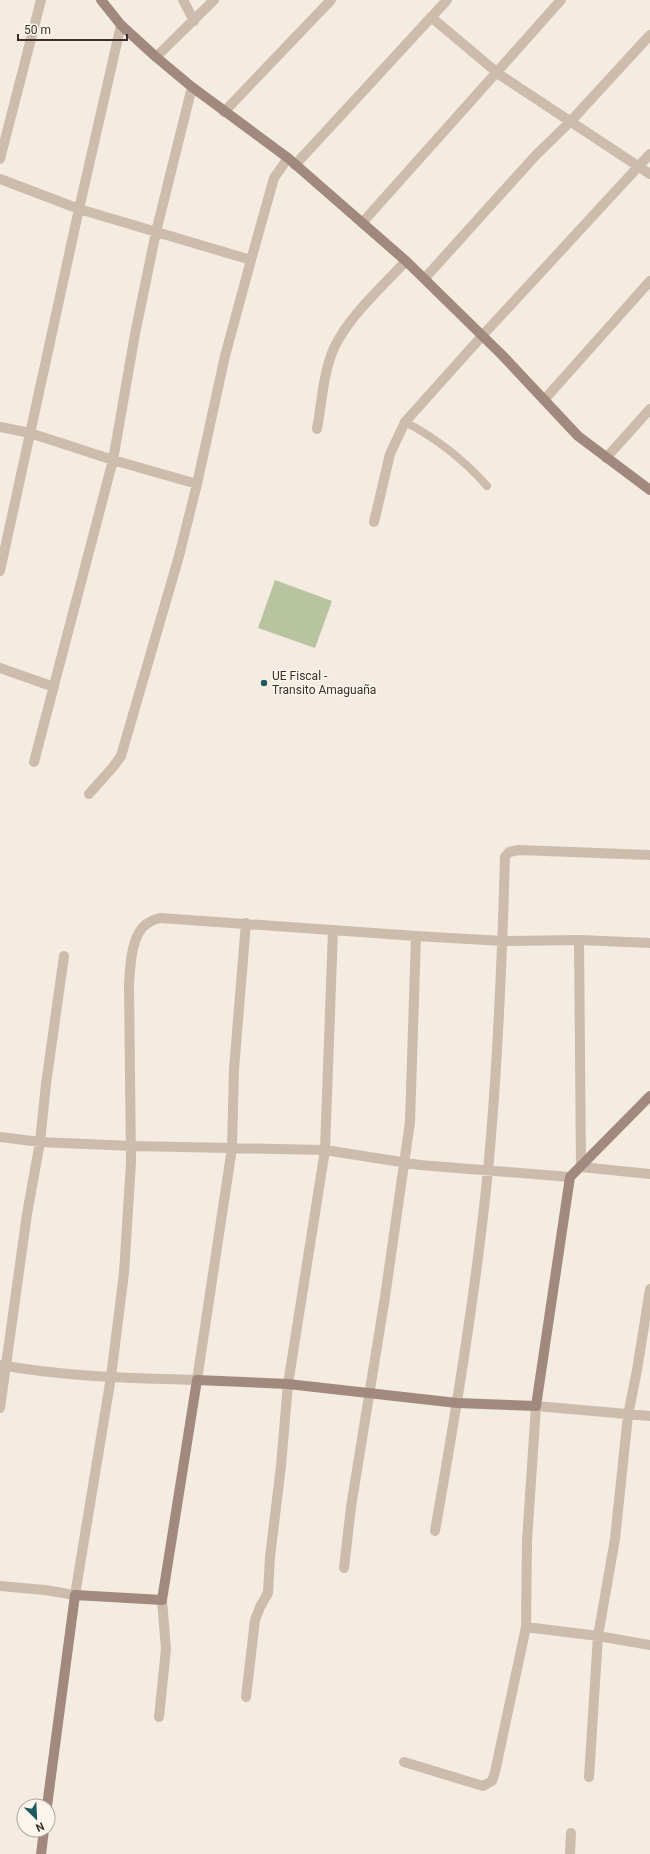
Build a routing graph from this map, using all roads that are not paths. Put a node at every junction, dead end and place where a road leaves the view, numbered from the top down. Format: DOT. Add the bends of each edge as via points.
graph roads {
  1 [pos="41,0"];
  2 [pos="101,0"];
  3 [pos="183,0"];
  4 [pos="214,0"];
  5 [pos="331,0"];
  6 [pos="447,0"];
  7 [pos="561,0"];
  8 [pos="431,17"];
  9 [pos="194,21"];
  10 [pos="121,25"];
  11 [pos="650,35"];
  12 [pos="156,57"];
  13 [pos="496,72"];
  14 [pos="192,87"];
  15 [pos="224,112"];
  16 [pos="570,122"];
  17 [pos="650,154"];
  18 [pos="0,159"];
  19 [pos="292,161"];
  20 [pos="639,167"];
  21 [pos="650,174"];
  22 [pos="0,179"];
  23 [pos="79,209"];
  24 [pos="362,223"];
  25 [pos="156,232"];
  26 [pos="251,260"];
  27 [pos="406,261"];
  28 [pos="425,278"];
  29 [pos="650,281"];
  30 [pos="482,336"];
  31 [pos="544,400"];
  32 [pos="650,409"];
  33 [pos="405,422"];
  34 [pos="0,427"];
  35 [pos="317,429"];
  36 [pos="30,433"];
  37 [pos="606,458"];
  38 [pos="113,460"];
  39 [pos="197,484"];
  40 [pos="487,486"];
  41 [pos="650,490"];
  42 [pos="374,522"];
  43 [pos="0,571"];
  44 [pos="0,668"];
  45 [pos="54,687"];
  46 [pos="34,762"];
  47 [pos="89,794"];
  48 [pos="650,854"];
  49 [pos="246,923"];
  50 [pos="333,930"];
  51 [pos="416,936"];
  52 [pos="580,940"];
  53 [pos="502,941"];
  54 [pos="650,943"];
  55 [pos="64,956"];
  56 [pos="650,1096"];
  57 [pos="0,1138"];
  58 [pos="40,1142"];
  59 [pos="132,1146"];
  60 [pos="232,1148"];
  61 [pos="326,1150"];
  62 [pos="404,1163"];
  63 [pos="581,1167"];
  64 [pos="488,1171"];
  65 [pos="650,1174"];
  66 [pos="570,1177"];
  67 [pos="650,1289"];
  68 [pos="3,1365"];
  69 [pos="111,1378"];
  70 [pos="197,1380"];
  71 [pos="288,1384"];
  72 [pos="368,1393"];
  73 [pos="457,1403"];
  74 [pos="536,1406"];
  75 [pos="0,1408"];
  76 [pos="628,1415"];
  77 [pos="650,1416"];
  78 [pos="435,1531"];
  79 [pos="344,1568"];
  80 [pos="0,1586"];
  81 [pos="75,1595"];
  82 [pos="162,1600"];
  83 [pos="526,1627"];
  84 [pos="598,1636"];
  85 [pos="650,1645"];
  86 [pos="246,1697"];
  87 [pos="159,1717"];
  88 [pos="404,1762"];
  89 [pos="589,1777"];
  90 [pos="48,1798"];
  91 [pos="571,1833"];
  92 [pos="43,1838"];
  93 [pos="41,1854"];
  94 [pos="570,1854"];
  1 -- 18 [label="street"];
  2 -- 10 [label="street"];
  3 -- 9 [label="street"];
  4 -- 9 [label="street"];
  5 -- 15 [label="street"];
  6 -- 8 [label="street"];
  7 -- 13 [label="street"];
  8 -- 13 [label="street"];
  8 -- 19 [label="street"];
  9 -- 12 [label="street"];
  10 -- 12 [label="street"];
  10 -- 23 [label="street"];
  11 -- 16 [label="street"];
  12 -- 14 [label="street"];
  13 -- 16 [label="street"];
  13 -- 24 [label="street"];
  14 -- 15 [label="street"];
  14 -- 25 [label="street"];
  15 -- 19 [label="street"];
  16 -- 20 [label="street"];
  16 -- 28 [label="street" via="536,155"];
  17 -- 20 [label="street"];
  19 -- 24 [label="street"];
  19 -- 26 [label="street" via="274,178"];
  20 -- 21 [label="street"];
  20 -- 30 [label="street"];
  22 -- 23 [label="street"];
  23 -- 25 [label="street"];
  23 -- 36 [label="street"];
  24 -- 27 [label="street"];
  25 -- 26 [label="street"];
  25 -- 38 [label="street"];
  26 -- 39 [label="street" via="225,356"];
  27 -- 28 [label="street"];
  27 -- 35 [label="street" via="352,320 334,348 323,389"];
  28 -- 30 [label="street"];
  29 -- 31 [label="street"];
  30 -- 31 [label="street"];
  30 -- 33 [label="street"];
  31 -- 37 [label="street" via="578,436"];
  32 -- 37 [label="street"];
  33 -- 40 [label="lane" via="426,433 473,470"];
  33 -- 42 [label="street" via="390,454"];
  34 -- 36 [label="street"];
  36 -- 38 [label="street"];
  36 -- 43 [label="street"];
  37 -- 41 [label="street"];
  38 -- 39 [label="street"];
  38 -- 45 [label="street"];
  39 -- 47 [label="street" via="180,556 121,756"];
  44 -- 45 [label="street"];
  45 -- 46 [label="street"];
  48 -- 53 [label="street" via="519,850 509,852 505,857"];
  49 -- 50 [label="street"];
  49 -- 59 [label="street" via="160,918 146,923 140,932 130,956"];
  49 -- 60 [label="street" via="234,1069"];
  50 -- 51 [label="street"];
  50 -- 61 [label="street"];
  51 -- 53 [label="street"];
  51 -- 62 [label="street" via="410,1122"];
  52 -- 53 [label="street"];
  52 -- 54 [label="street"];
  52 -- 63 [label="street"];
  53 -- 64 [label="street" via="498,1049"];
  55 -- 58 [label="street"];
  56 -- 63 [label="street"];
  57 -- 58 [label="street"];
  58 -- 59 [label="street"];
  58 -- 68 [label="street"];
  59 -- 60 [label="street"];
  59 -- 69 [label="street" via="124,1273"];
  60 -- 61 [label="street"];
  60 -- 70 [label="street"];
  61 -- 62 [label="street"];
  61 -- 71 [label="street"];
  62 -- 64 [label="street"];
  62 -- 72 [label="street"];
  63 -- 65 [label="street"];
  63 -- 66 [label="street"];
  64 -- 66 [label="street"];
  64 -- 73 [label="street"];
  66 -- 74 [label="street"];
  67 -- 76 [label="street"];
  68 -- 69 [label="street"];
  68 -- 75 [label="street"];
  69 -- 70 [label="street"];
  69 -- 81 [label="street"];
  70 -- 71 [label="street"];
  70 -- 82 [label="street"];
  71 -- 72 [label="street"];
  71 -- 86 [label="street" via="268,1593 255,1620"];
  72 -- 73 [label="street"];
  72 -- 79 [label="street"];
  73 -- 74 [label="street"];
  73 -- 78 [label="street"];
  74 -- 76 [label="street"];
  74 -- 83 [label="street" via="527,1541"];
  76 -- 77 [label="street"];
  76 -- 84 [label="street" via="615,1539"];
  80 -- 81 [label="street"];
  81 -- 82 [label="street"];
  81 -- 90 [label="street"];
  82 -- 87 [label="street" via="166,1649"];
  83 -- 84 [label="street"];
  83 -- 88 [label="street" via="492,1781 483,1786"];
  84 -- 85 [label="street"];
  84 -- 89 [label="street"];
  91 -- 94 [label="street"];
  92 -- 93 [label="street"];
}
